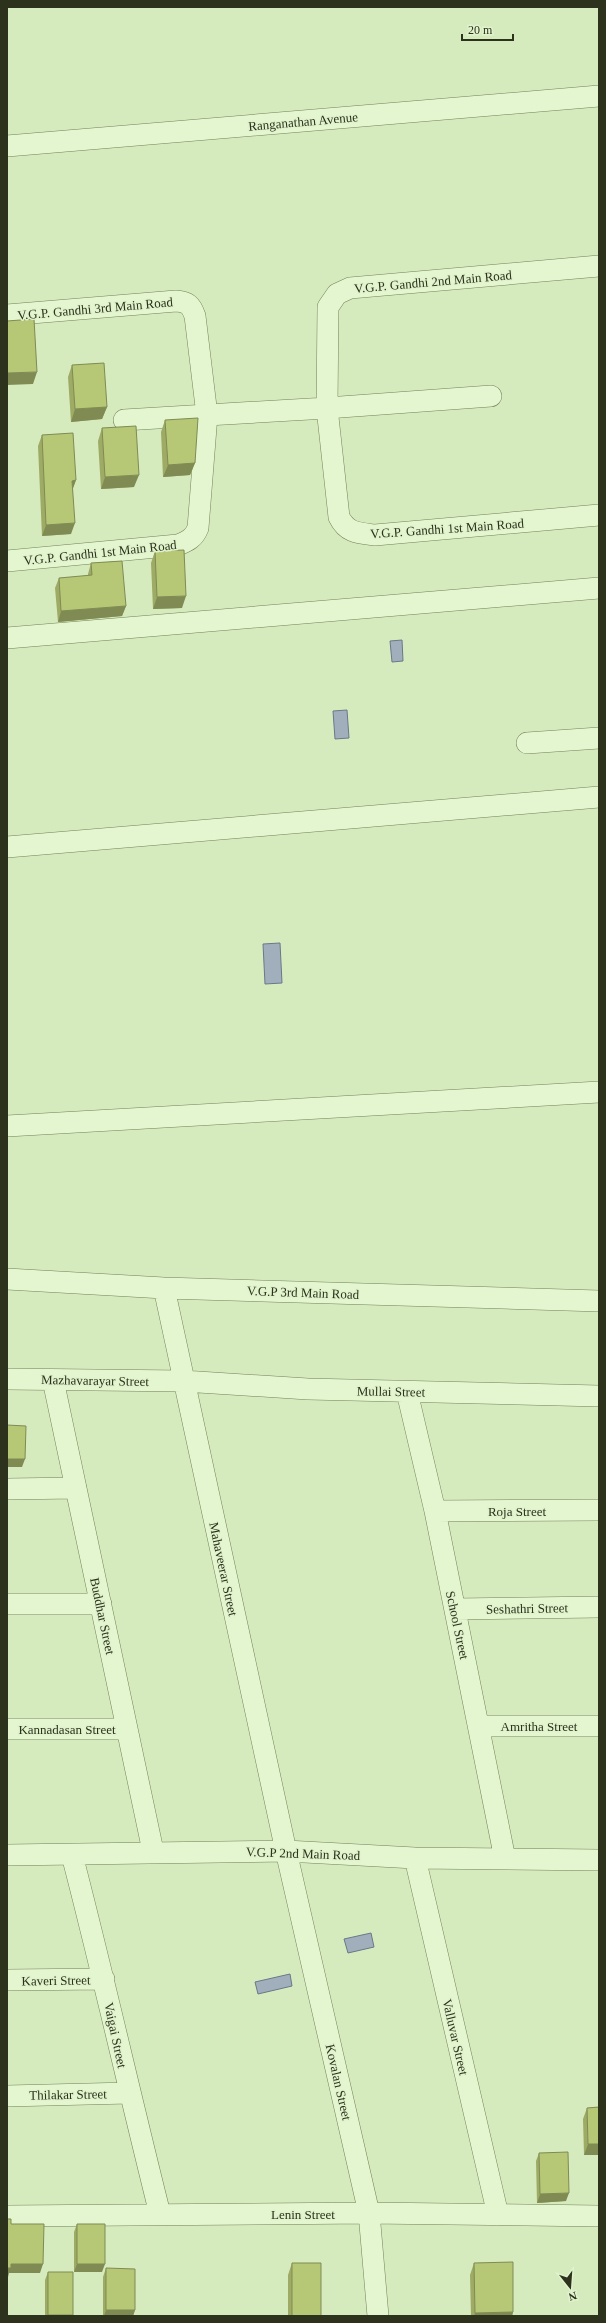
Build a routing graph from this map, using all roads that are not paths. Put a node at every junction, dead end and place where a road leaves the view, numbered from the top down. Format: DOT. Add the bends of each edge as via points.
graph roads {
  1 [pos="599,96"];
  2 [pos="7,146"];
  3 [pos="599,266"];
  4 [pos="7,315"];
  5 [pos="491,396"];
  6 [pos="327,408"];
  7 [pos="208,415"];
  8 [pos="124,420"];
  9 [pos="599,515"];
  10 [pos="7,561"];
  11 [pos="599,588"];
  12 [pos="7,638"];
  13 [pos="599,738"];
  14 [pos="527,743"];
  15 [pos="599,797"];
  16 [pos="7,847"];
  17 [pos="599,1092"];
  18 [pos="7,1126"];
  19 [pos="7,1279"];
  20 [pos="164,1288"];
  21 [pos="599,1301"];
  22 [pos="7,1379"];
  23 [pos="53,1380"];
  24 [pos="183,1381"];
  25 [pos="407,1392"];
  26 [pos="599,1396"];
  27 [pos="76,1488"];
  28 [pos="7,1489"];
  29 [pos="599,1510"];
  30 [pos="435,1511"];
  31 [pos="7,1604"];
  32 [pos="101,1604"];
  33 [pos="599,1607"];
  34 [pos="455,1609"];
  35 [pos="479,1726"];
  36 [pos="599,1726"];
  37 [pos="7,1729"];
  38 [pos="127,1729"];
  39 [pos="286,1851"];
  40 [pos="153,1852"];
  41 [pos="7,1855"];
  42 [pos="72,1855"];
  43 [pos="415,1858"];
  44 [pos="505,1859"];
  45 [pos="599,1860"];
  46 [pos="104,1979"];
  47 [pos="7,1980"];
  48 [pos="129,2093"];
  49 [pos="7,2096"];
  50 [pos="160,2214"];
  51 [pos="368,2214"];
  52 [pos="498,2215"];
  53 [pos="7,2216"];
  54 [pos="599,2216"];
  55 [pos="378,2316"];
  1 -- 2 [label="street, Ranganathan Avenue"];
  3 -- 6 [label="street, V.G.P. Gandhi 2nd Main Road" via="350,288 337,294 328,307"];
  4 -- 7 [label="street, V.G.P. Gandhi 3rd Main Road" via="186,302 191,306 195,316"];
  5 -- 6 [label="street"];
  6 -- 7 [label="street"];
  6 -- 9 [label="street, V.G.P. Gandhi 1st Main Road" via="339,517 347,529 354,533 375,535"];
  7 -- 8 [label="street"];
  7 -- 10 [label="street, V.G.P. Gandhi 1st Main Road" via="198,528 188,541 178,545"];
  11 -- 12 [label="street"];
  13 -- 14 [label="street"];
  15 -- 16 [label="street"];
  17 -- 18 [label="street"];
  19 -- 20 [label="street, V.G.P 3rd Main Road"];
  20 -- 21 [label="street, V.G.P 3rd Main Road"];
  20 -- 24 [label="street, Mahaveerar Street"];
  22 -- 23 [label="street, Mazhavarayar Street"];
  23 -- 24 [label="street, Mazhavarayar Street"];
  23 -- 27 [label="street, Buddhar Street"];
  24 -- 25 [label="street, Mullai Street"];
  24 -- 39 [label="street, Mahaveerar Street"];
  25 -- 26 [label="street, Mullai Street"];
  25 -- 30 [label="street, School Street"];
  27 -- 28 [label="street"];
  27 -- 32 [label="street, Buddhar Street"];
  29 -- 30 [label="street, Roja Street"];
  30 -- 34 [label="street, School Street"];
  31 -- 32 [label="street"];
  32 -- 38 [label="street, Buddhar Street"];
  33 -- 34 [label="street, Seshathri Street"];
  34 -- 35 [label="street, School Street"];
  35 -- 36 [label="street, Amritha Street"];
  35 -- 44 [label="street, School Street"];
  37 -- 38 [label="street, Kannadasan Street"];
  38 -- 40 [label="street, Buddhar Street"];
  39 -- 40 [label="street, V.G.P 2nd Main Road"];
  39 -- 43 [label="street, V.G.P 2nd Main Road"];
  39 -- 51 [label="street, Kovalan Street"];
  40 -- 42 [label="street, V.G.P 2nd Main Road"];
  41 -- 42 [label="street, V.G.P 2nd Main Road"];
  42 -- 46 [label="street, Vaigai Street"];
  43 -- 44 [label="street, V.G.P 2nd Main Road"];
  43 -- 52 [label="street, Valluvar Street"];
  44 -- 45 [label="street, V.G.P 2nd Main Road"];
  46 -- 47 [label="street, Kaveri Street"];
  46 -- 48 [label="street, Vaigai Street"];
  48 -- 49 [label="street, Thilakar Street"];
  48 -- 50 [label="street, Vaigai Street"];
  50 -- 51 [label="street, Lenin Street"];
  50 -- 53 [label="street, Lenin Street"];
  51 -- 52 [label="street, Lenin Street"];
  51 -- 55 [label="street, Kovalan Street"];
  52 -- 54 [label="street, Lenin Street"];
}
